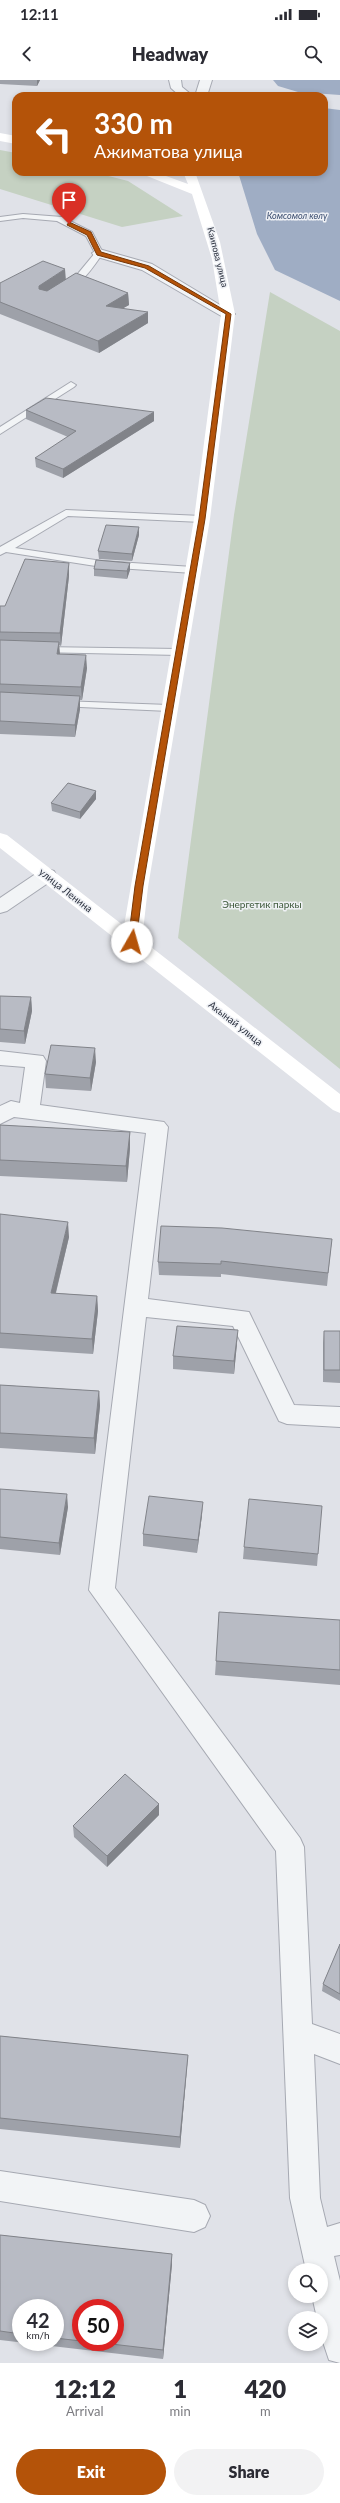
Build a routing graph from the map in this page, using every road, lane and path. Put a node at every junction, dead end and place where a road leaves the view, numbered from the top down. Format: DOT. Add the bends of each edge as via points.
graph roads {
  1 [pos="175,80"];
  2 [pos="206,80"];
  3 [pos="182,92"];
  4 [pos="202,92"];
  5 [pos="0,137"];
  6 [pos="12,139"];
  7 [pos="155,176"];
  8 [pos="191,176"];
  9 [pos="198,192"];
  10 [pos="0,219"];
  11 [pos="99,253"];
  12 [pos="56,292"];
  13 [pos="228,314"];
  14 [pos="71,385"];
  15 [pos="0,431"];
  16 [pos="202,519"];
  17 [pos="2,550"];
  18 [pos="192,570"];
  19 [pos="31,650"];
  20 [pos="179,652"];
  21 [pos="54,703"];
  22 [pos="169,708"];
  23 [pos="0,839"];
  24 [pos="48,875"];
  25 [pos="0,907"];
  26 [pos="132,942"];
  27 [pos="0,1058"];
  28 [pos="340,1105"];
  29 [pos="28,1111"];
  30 [pos="0,1116"];
  31 [pos="136,1307"];
  32 [pos="340,1417"];
  33 [pos="298,2034"];
  34 [pos="340,2049"];
  35 [pos="0,2186"];
  36 [pos="194,2216"];
  37 [pos="328,2242"];
  38 [pos="340,2349"];
  1 -- 3 [label="street" via="177,88"];
  2 -- 4 [label="street"];
  5 -- 6 [label="main road"];
  7 -- 9 [label="main road"];
  8 -- 9 [label="main road, Каипова улица"];
  9 -- 13 [label="main road, Каипова улица" via="214,240 226,291"];
  10 -- 11 [label="lane" via="23,216 59,219 89,234"];
  11 -- 12 [label="lane" via="79,278"];
  11 -- 13 [label="street" via="147,267"];
  13 -- 16 [label="main road, Каипова улица"];
  14 -- 15 [label="lane"];
  16 -- 17 [label="lane" via="66,513"];
  16 -- 18 [label="main road, Каипова улица"];
  17 -- 18 [label="lane" via="102,564"];
  18 -- 20 [label="main road, Каипова улица"];
  19 -- 20 [label="lane"];
  20 -- 22 [label="main road, Каипова улица"];
  21 -- 22 [label="lane"];
  22 -- 26 [label="main road, Каипова улица"];
  23 -- 24 [label="main road, улица Ленина"];
  24 -- 25 [label="street"];
  24 -- 26 [label="main road, улица Ленина"];
  26 -- 28 [label="main road, Акынай улица"];
  27 -- 29 [label="street" via="36,1061"];
  29 -- 30 [label="street" via="11,1109"];
  29 -- 31 [label="street" via="157,1127"];
  31 -- 32 [label="street" via="241,1318 287,1414"];
  31 -- 33 [label="street" via="102,1590 290,1847"];
  33 -- 34 [label="street"];
  33 -- 37 [label="street" via="305,2198"];
  35 -- 36 [label="street"];
  37 -- 38 [label="street"];
}
